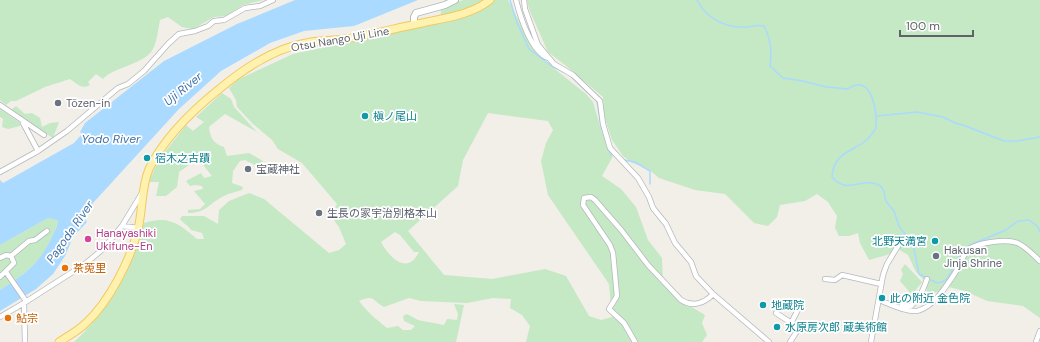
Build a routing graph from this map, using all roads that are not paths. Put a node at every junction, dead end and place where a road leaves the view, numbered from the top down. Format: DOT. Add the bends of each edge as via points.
graph roads {
  1 [pos="273,0"];
  2 [pos="455,0"];
  3 [pos="490,0"];
  4 [pos="516,0"];
  5 [pos="524,0"];
  6 [pos="414,24"];
  7 [pos="548,58"];
  8 [pos="0,105"];
  9 [pos="22,121"];
  10 [pos="52,140"];
  11 [pos="38,151"];
  12 [pos="0,172"];
  13 [pos="143,193"];
  14 [pos="122,226"];
  15 [pos="139,228"];
  16 [pos="47,231"];
  17 [pos="898,246"];
  18 [pos="11,256"];
  19 [pos="0,258"];
  20 [pos="1040,261"];
  21 [pos="7,273"];
  22 [pos="0,277"];
  23 [pos="927,279"];
  24 [pos="825,280"];
  25 [pos="881,284"];
  26 [pos="713,294"];
  27 [pos="879,300"];
  28 [pos="24,301"];
  29 [pos="885,302"];
  30 [pos="801,304"];
  31 [pos="776,313"];
  32 [pos="0,316"];
  33 [pos="791,323"];
  34 [pos="1040,331"];
  35 [pos="25,342"];
  36 [pos="59,342"];
  37 [pos="635,342"];
  38 [pos="769,342"];
  39 [pos="790,342"];
  40 [pos="871,342"];
  41 [pos="1036,342"];
  1 -- 10 [label="street" via="260,6 245,8 208,26 179,34 144,71"];
  2 -- 6 [label="street" via="416,13"];
  3 -- 6 [label="main road, Otsu Nango Uji Line" via="475,9"];
  4 -- 7 [label="street" via="531,42 538,52"];
  5 -- 7 [label="street" via="538,45"];
  6 -- 13 [label="main road, Otsu Nango Uji Line" via="343,40 305,43 285,48 252,66 219,89 174,133 149,170"];
  7 -- 26 [label="street" via="574,75 600,101 610,148 638,178 675,244 691,262 696,276"];
  8 -- 9 [label="street"];
  9 -- 10 [label="street"];
  9 -- 11 [label="street"];
  10 -- 11 [label="street"];
  11 -- 12 [label="street"];
  13 -- 14 [label="street"];
  13 -- 15 [label="main road, Otsu Nango Uji Line"];
  14 -- 15 [label="street"];
  14 -- 28 [label="street" via="103,249 85,264"];
  15 -- 36 [label="main road, Otsu Nango Uji Line" via="127,259 101,306 86,324"];
  16 -- 18 [label="street" via="35,240 29,241"];
  17 -- 25 [label="street" via="887,264"];
  18 -- 19 [label="street"];
  18 -- 21 [label="street" via="14,263"];
  20 -- 29 [label="street" via="1018,242 1004,240 986,243 971,248 964,255 944,288 929,305 918,311"];
  21 -- 22 [label="street"];
  21 -- 28 [label="street"];
  23 -- 29 [label="street" via="921,295 911,306"];
  24 -- 25 [label="street" via="835,280 842,275"];
  25 -- 27 [label="street"];
  26 -- 37 [label="street" via="700,304 685,303 648,265 595,200 590,197 584,198 583,205 613,253 617,296 610,309 624,324"];
  26 -- 38 [label="street"];
  27 -- 29 [label="street"];
  27 -- 40 [label="street"];
  28 -- 32 [label="street"];
  28 -- 35 [label="street"];
  30 -- 33 [label="street"];
  31 -- 33 [label="street"];
  33 -- 39 [label="street" via="799,328"];
  34 -- 41 [label="street"];
}
